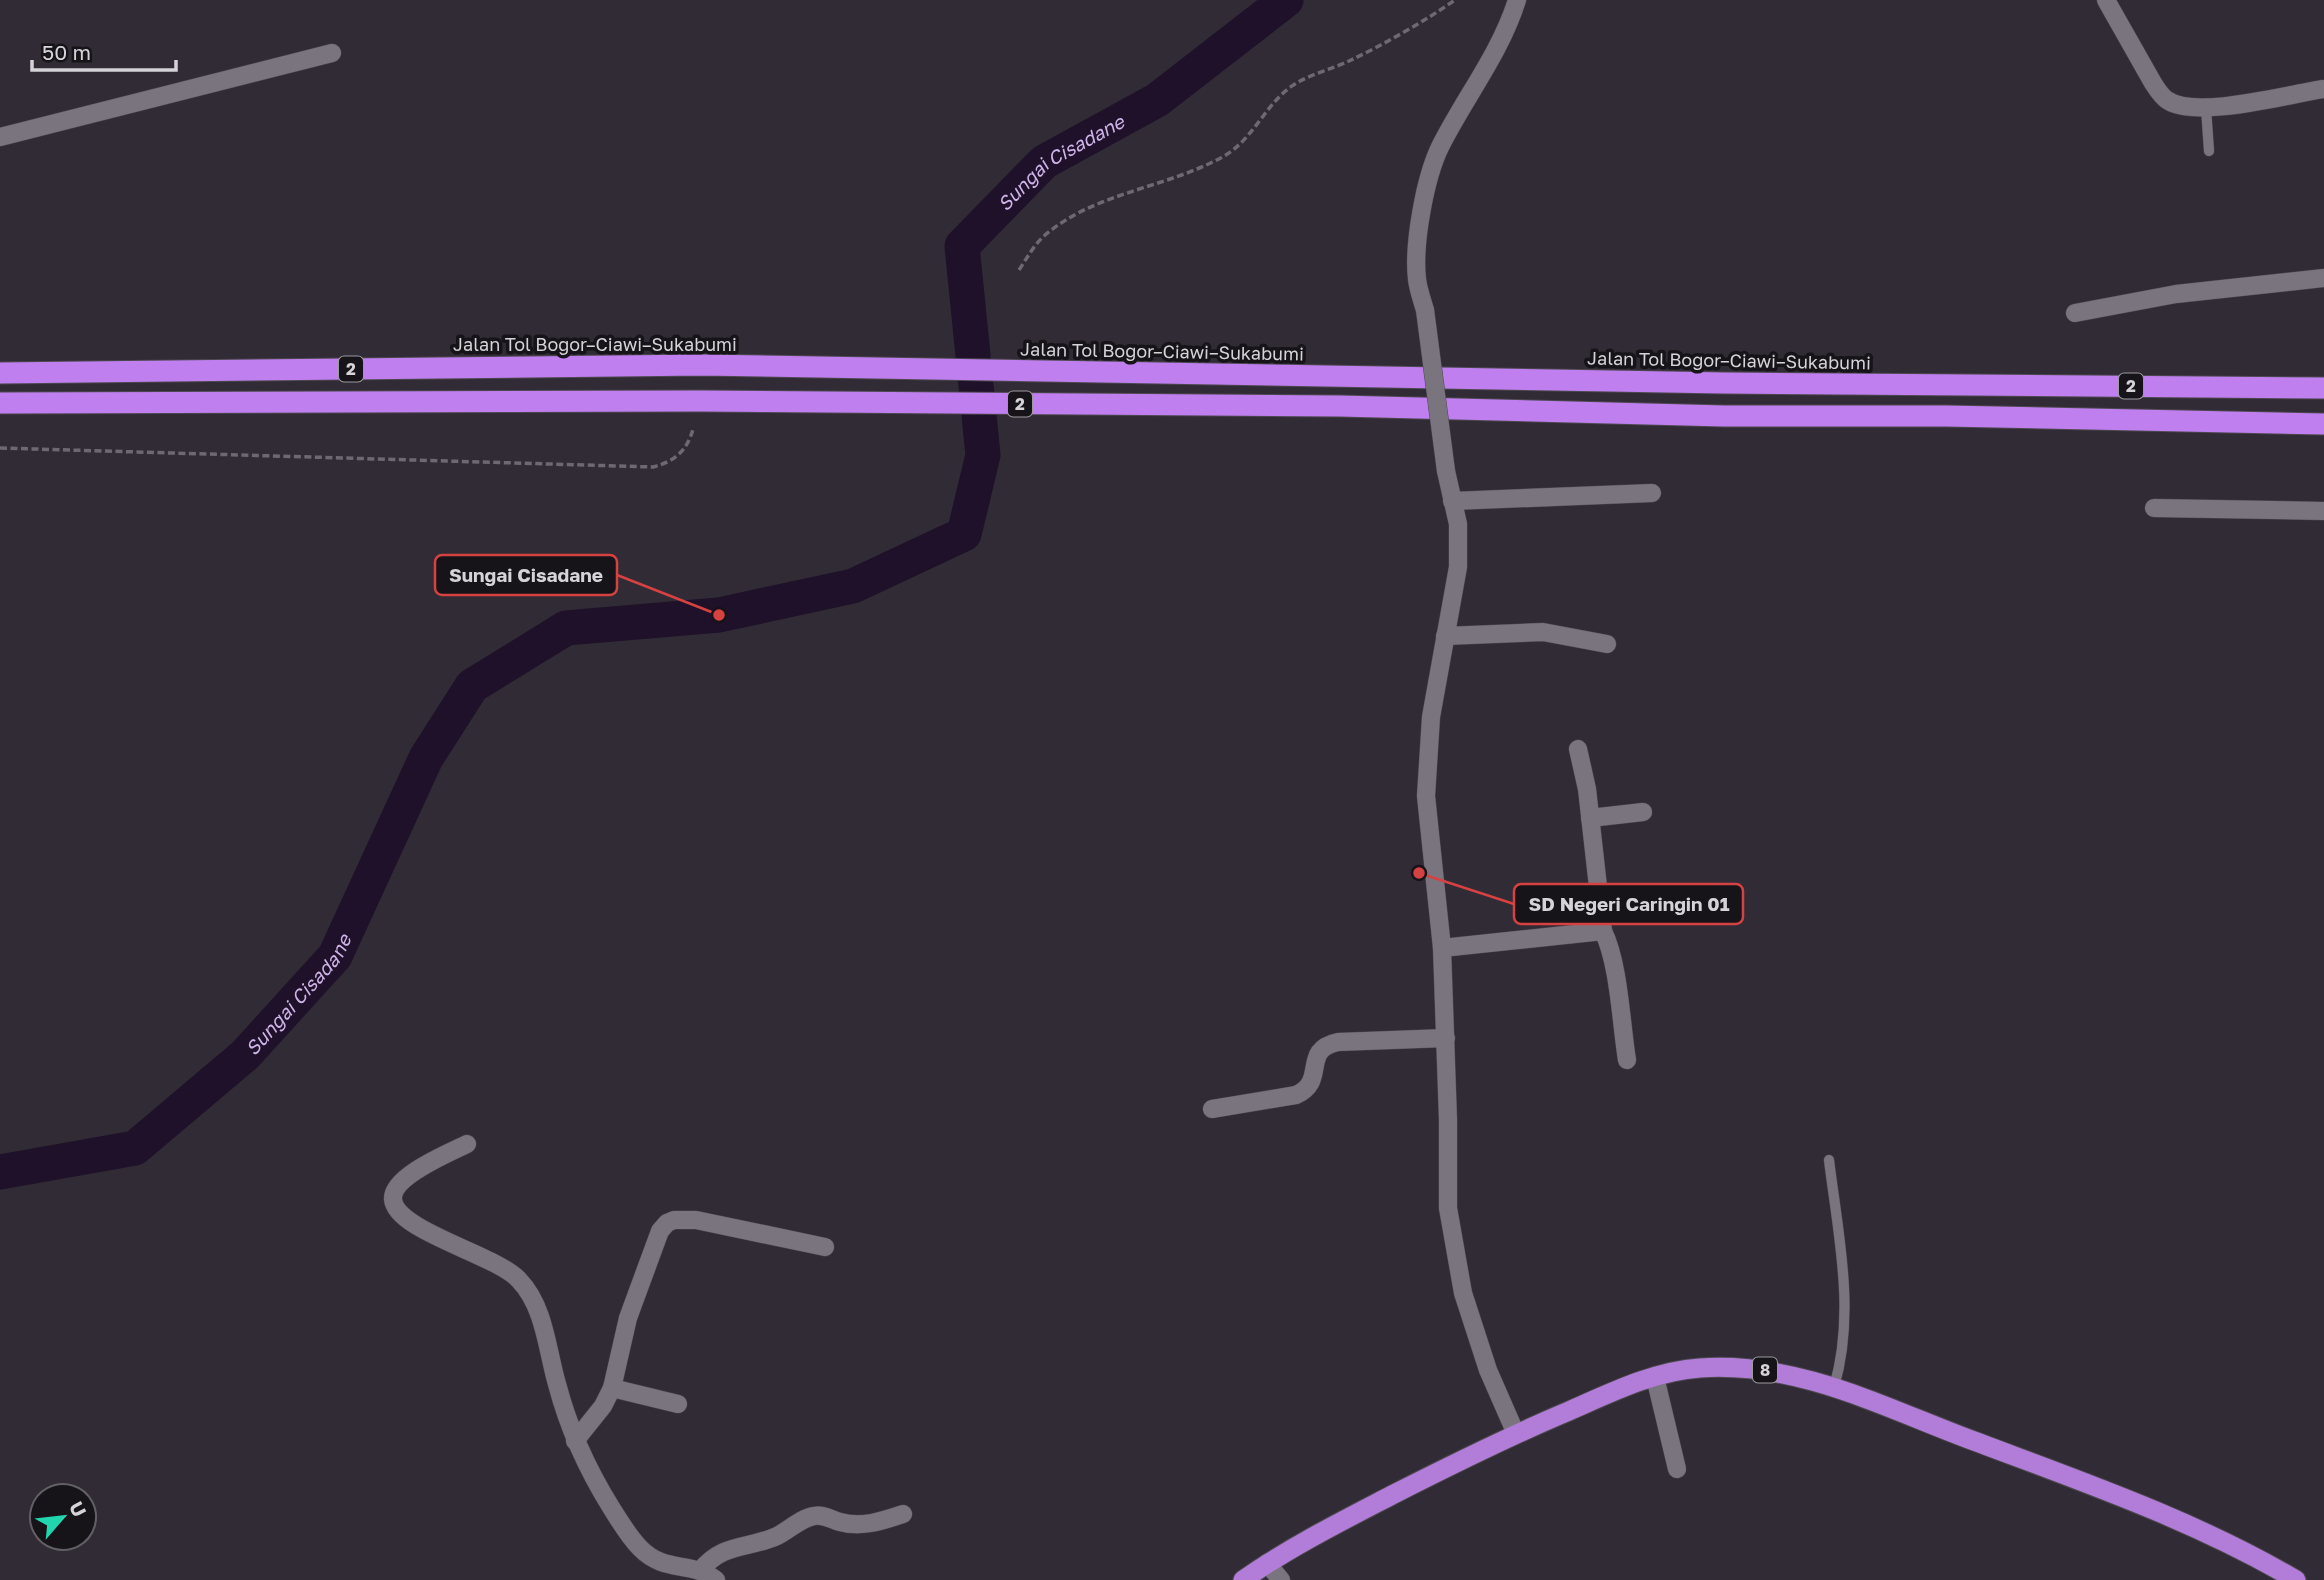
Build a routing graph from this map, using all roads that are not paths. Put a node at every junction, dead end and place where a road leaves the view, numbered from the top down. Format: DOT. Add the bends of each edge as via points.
graph roads {
  1 [pos="1517,0"];
  2 [pos="2106,0"];
  3 [pos="332,53"];
  4 [pos="2324,89"];
  5 [pos="2206,108"];
  6 [pos="0,137"];
  7 [pos="2209,151"];
  8 [pos="2324,278"];
  9 [pos="2076,313"];
  10 [pos="0,373"];
  11 [pos="2324,388"];
  12 [pos="0,403"];
  13 [pos="2324,424"];
  14 [pos="1652,492"];
  15 [pos="1452,501"];
  16 [pos="2154,508"];
  17 [pos="2324,511"];
  18 [pos="1446,636"];
  19 [pos="1607,644"];
  20 [pos="1578,749"];
  21 [pos="1643,812"];
  22 [pos="1590,818"];
  23 [pos="1603,931"];
  24 [pos="1442,948"];
  25 [pos="1446,1038"];
  26 [pos="1626,1060"];
  27 [pos="1212,1109"];
  28 [pos="467,1144"];
  29 [pos="1829,1160"];
  30 [pos="825,1247"];
  31 [pos="1655,1377"];
  32 [pos="1834,1387"];
  33 [pos="612,1388"];
  34 [pos="678,1404"];
  35 [pos="1516,1434"];
  36 [pos="575,1441"];
  37 [pos="1677,1469"];
  38 [pos="903,1514"];
  39 [pos="1267,1563"];
  40 [pos="708,1575"];
  41 [pos="1243,1580"];
  42 [pos="1281,1580"];
  43 [pos="2296,1580"];
  1 -- 15 [label="street, bridge" via="1500,43 1438,150 1420,221 1417,278"];
  2 -- 5 [label="street" via="2162,96 2180,106"];
  3 -- 6 [label="street"];
  4 -- 5 [label="street"];
  5 -- 7 [label="lane"];
  8 -- 9 [label="street" via="2176,294"];
  10 -- 11 [label="highway, Jalan Tol Bogor–Ciawi–Sukabumi / 2" via="702,365 1724,383"];
  12 -- 13 [label="highway, 2" via="699,401"];
  14 -- 15 [label="street"];
  15 -- 18 [label="street" via="1458,567"];
  16 -- 17 [label="street"];
  18 -- 19 [label="street" via="1543,632"];
  18 -- 24 [label="street" via="1431,717 1426,796"];
  20 -- 22 [label="street"];
  21 -- 22 [label="street"];
  22 -- 23 [label="street"];
  23 -- 24 [label="street"];
  23 -- 26 [label="street"];
  24 -- 25 [label="street"];
  25 -- 27 [label="street" via="1324,1045 1305,1091"];
  25 -- 35 [label="street" via="1448,1208 1456,1262 1488,1370"];
  28 -- 36 [label="street" via="405,1178 393,1202 413,1225 520,1281 540,1317"];
  29 -- 32 [label="lane" via="1844,1289 1843,1350"];
  30 -- 33 [label="street" via="696,1220 667,1223 628,1318"];
  31 -- 32 [label="highway, 8" via="1697,1368 1742,1367"];
  31 -- 35 [label="highway, 8"];
  31 -- 37 [label="street"];
  32 -- 43 [label="highway, 8" via="2150,1510 2217,1538"];
  33 -- 34 [label="street"];
  33 -- 36 [label="street"];
  35 -- 39 [label="highway, 8" via="1369,1506"];
  36 -- 40 [label="street" via="639,1547 663,1564"];
  38 -- 40 [label="street" via="870,1524 811,1516 768,1539 726,1551 706,1563"];
  39 -- 41 [label="highway, 8"];
  39 -- 42 [label="street"];
}
